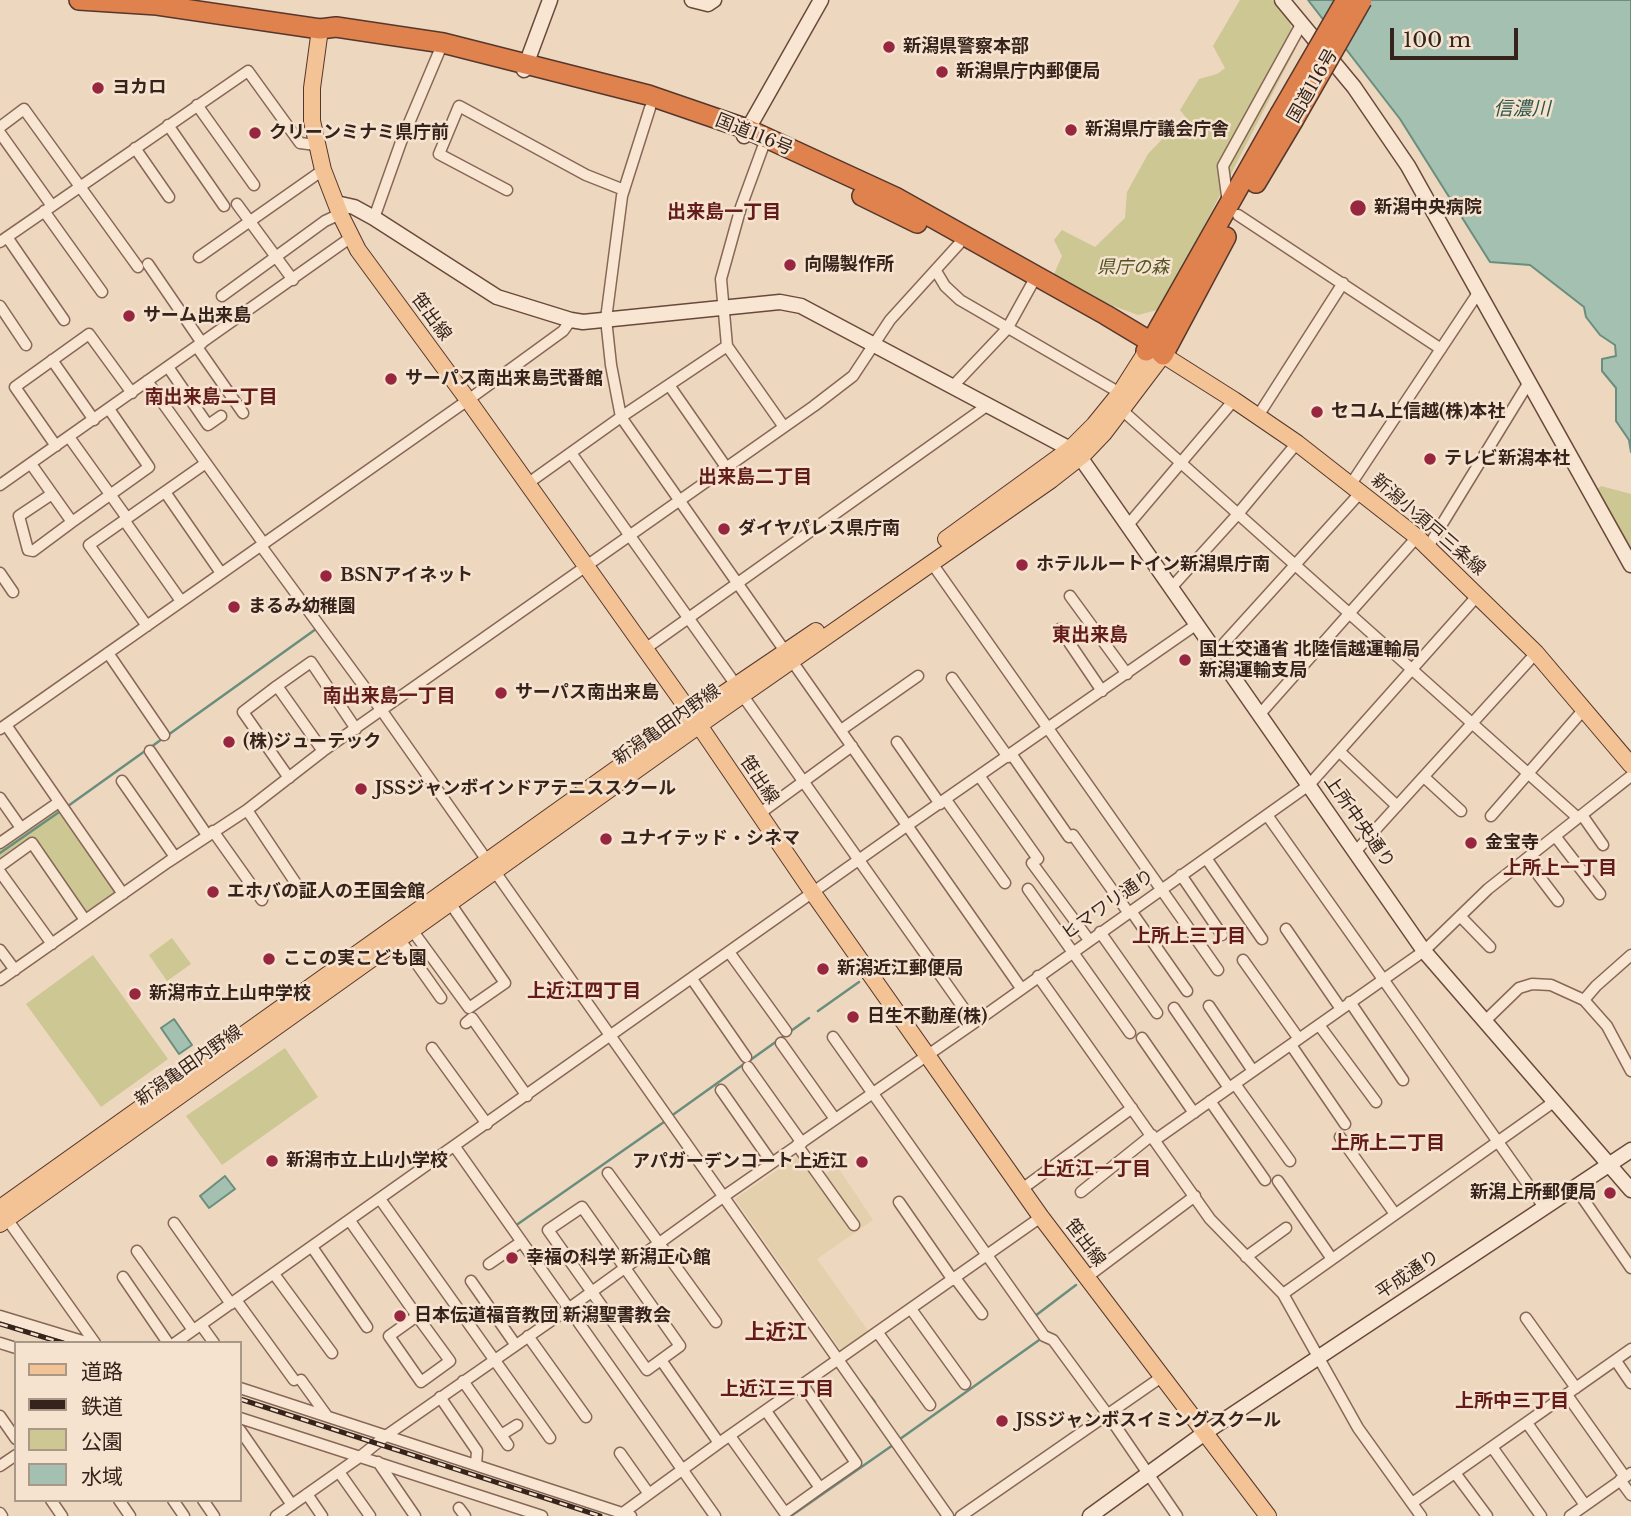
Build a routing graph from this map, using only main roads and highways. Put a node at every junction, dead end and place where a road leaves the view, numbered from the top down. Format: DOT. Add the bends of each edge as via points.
graph roads {
  1 [pos="79,0"];
  2 [pos="1346,0"];
  3 [pos="1362,0"];
  4 [pos="320,29"];
  5 [pos="525,67"];
  6 [pos="1286,117"];
  7 [pos="745,133"];
  8 [pos="1153,350"];
  9 [pos="1075,453"];
  10 [pos="788,656"];
  11 [pos="695,720"];
  12 [pos="1631,765"];
  13 [pos="490,867"];
  14 [pos="2,1215"];
  15 [pos="1268,1516"];
  1 -- 4 [label="highway, 国道116号" via="157,5"];
  2 -- 6 [label="highway, 国道116号, bridge"];
  3 -- 6 [label="highway, 国道116号, bridge"];
  4 -- 5 [label="highway, 国道116号" via="335,37"];
  4 -- 5 [label="highway, 国道116号" via="336,27 443,43"];
  4 -- 11 [label="main road, 笹出線" via="312,121 323,170 350,238"];
  5 -- 7 [label="highway, 国道116号"];
  5 -- 7 [label="highway, 国道116号" via="648,95"];
  6 -- 8 [label="highway, 国道116号"];
  7 -- 8 [label="highway, 国道116号" via="763,147 990,258"];
  7 -- 8 [label="highway, 国道116号" via="897,198 1048,281"];
  8 -- 9 [label="main road, 新潟亀田内野線"];
  8 -- 9 [label="main road, 新潟亀田内野線" via="1123,411"];
  8 -- 12 [label="main road, 新潟小須戸三条線" via="1297,443 1422,542 1536,653"];
  9 -- 10 [label="main road, 新潟亀田内野線"];
  9 -- 10 [label="main road, 新潟亀田内野線" via="931,562"];
  10 -- 11 [label="main road, 新潟亀田内野線"];
  11 -- 13 [label="main road, 新潟亀田内野線"];
  11 -- 15 [label="main road, 笹出線" via="1041,1217"];
  13 -- 14 [label="main road, 新潟亀田内野線"];
  13 -- 14 [label="main road, 新潟亀田内野線" via="406,935"];
}
